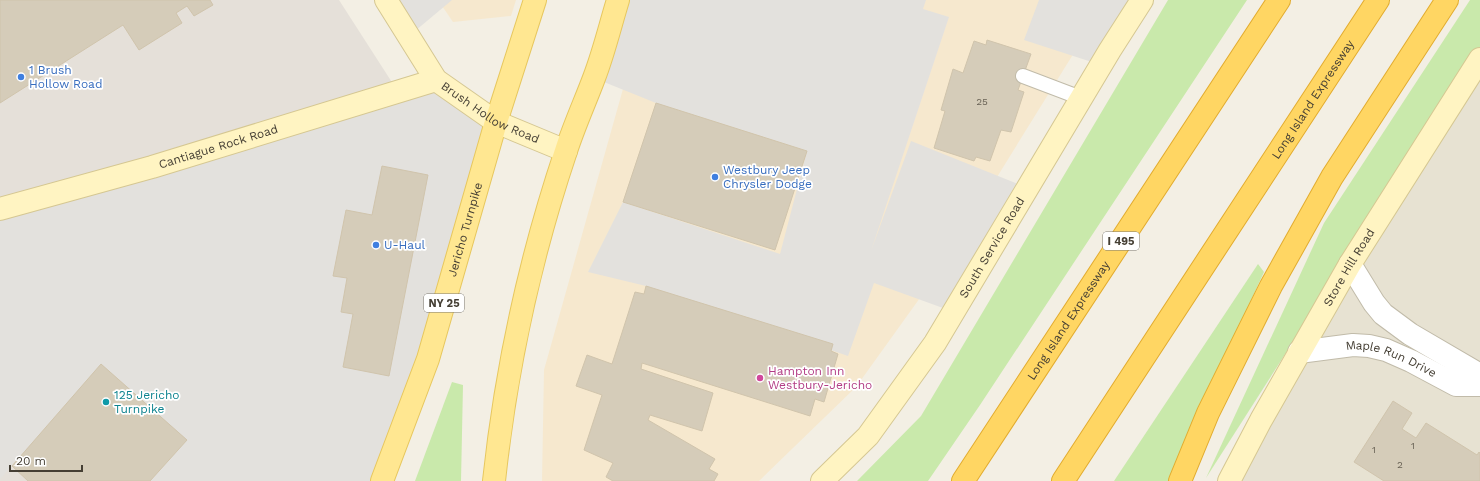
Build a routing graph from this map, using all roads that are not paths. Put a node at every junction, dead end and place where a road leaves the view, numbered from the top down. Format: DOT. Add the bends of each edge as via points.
graph roads {
  1 [pos="386,0"];
  2 [pos="536,0"];
  3 [pos="618,0"];
  4 [pos="1142,0"];
  5 [pos="1279,0"];
  6 [pos="1378,0"];
  7 [pos="1447,0"];
  8 [pos="1480,59"];
  9 [pos="1023,76"];
  10 [pos="436,80"];
  11 [pos="1082,98"];
  12 [pos="496,122"];
  13 [pos="566,150"];
  14 [pos="0,209"];
  15 [pos="1350,264"];
  16 [pos="1299,352"];
  17 [pos="1480,375"];
  18 [pos="1480,385"];
  19 [pos="382,481"];
  20 [pos="494,481"];
  21 [pos="822,481"];
  22 [pos="963,481"];
  23 [pos="1063,481"];
  24 [pos="1180,481"];
  25 [pos="1229,481"];
  1 -- 10 [label="main road, Brush Hollow Road"];
  2 -- 12 [label="main road, Jericho Turnpike / NY 25"];
  3 -- 13 [label="main road" via="594,78"];
  4 -- 11 [label="main road, South Service Road"];
  5 -- 22 [label="highway, Long Island Expressway / I 495"];
  6 -- 23 [label="highway, Long Island Expressway"];
  7 -- 24 [label="highway" via="1332,177 1271,286 1208,414"];
  8 -- 15 [label="main road, Store Hill Road"];
  9 -- 11 [label="lane"];
  10 -- 12 [label="main road, Brush Hollow Road"];
  10 -- 14 [label="main road, Cantiague Rock Road"];
  11 -- 21 [label="main road, South Service Road" via="936,343 868,436"];
  12 -- 13 [label="main road, Brush Hollow Road"];
  12 -- 19 [label="main road, Jericho Turnpike / NY 25" via="428,360"];
  13 -- 20 [label="main road" via="520,312 499,435"];
  15 -- 16 [label="main road, Store Hill Road"];
  15 -- 17 [label="street, Maple Run Drive" via="1374,303 1387,317 1410,334"];
  16 -- 18 [label="street, Maple Run Drive" via="1353,345 1369,346 1386,350 1456,385"];
  16 -- 25 [label="main road, Store Hill Road"];
}
